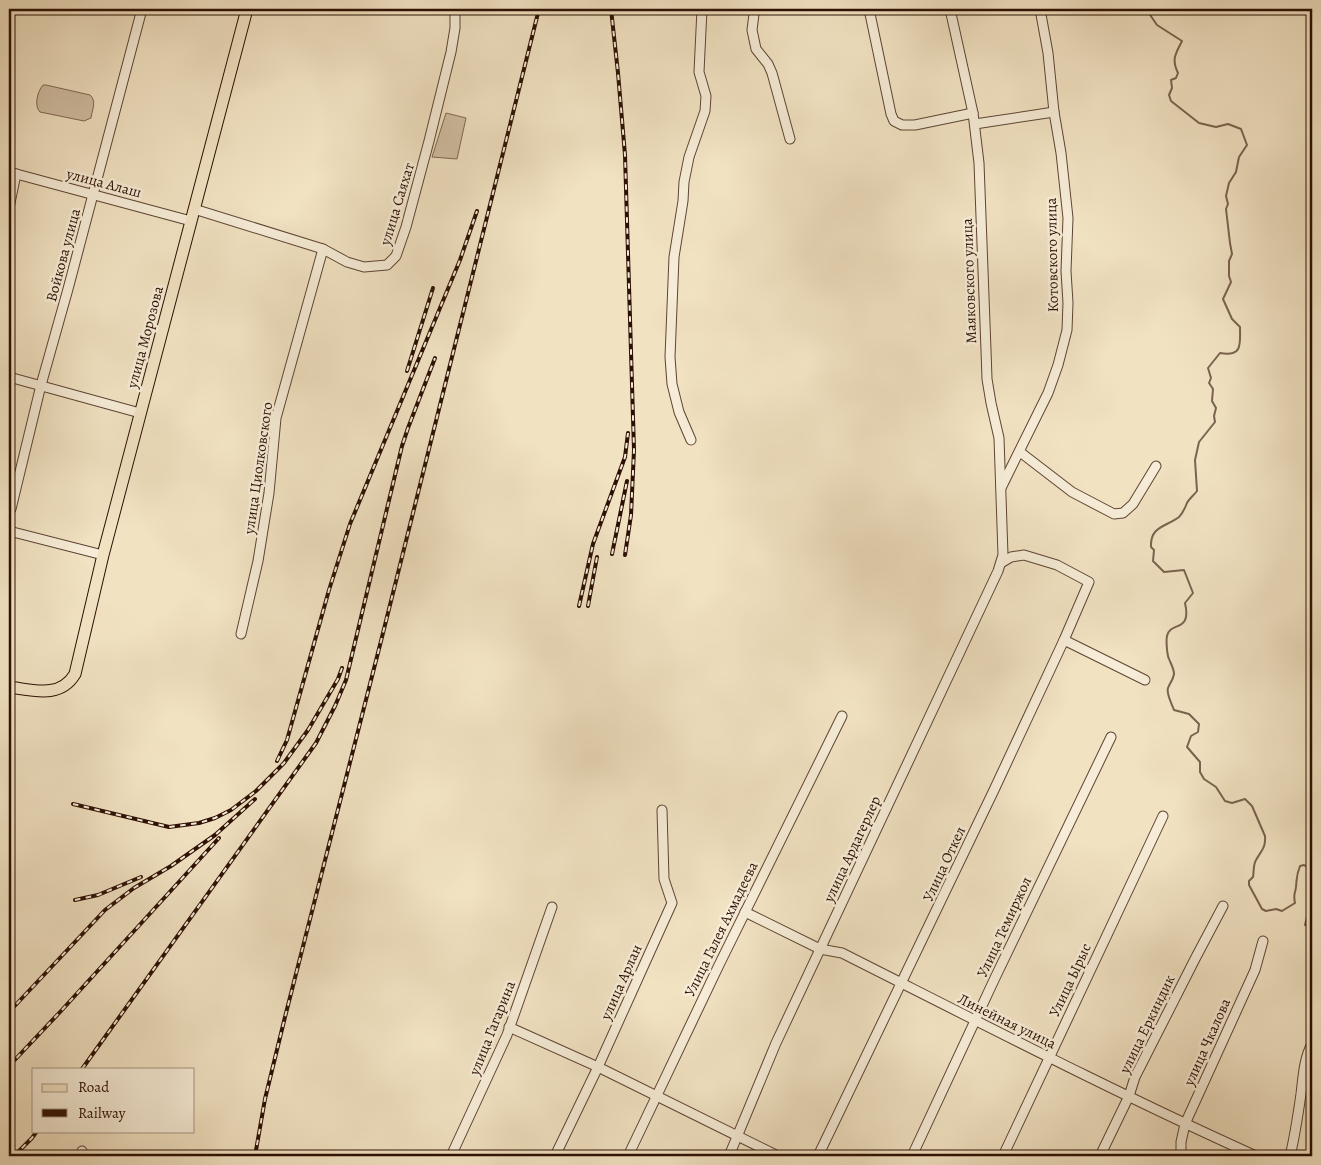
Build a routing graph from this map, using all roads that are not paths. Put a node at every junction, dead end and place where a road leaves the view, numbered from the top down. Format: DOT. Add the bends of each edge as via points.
graph roads {
  1 [pos="142,9"];
  2 [pos="247,9"];
  3 [pos="452,9"];
  4 [pos="702,9"];
  5 [pos="754,9"];
  6 [pos="869,9"];
  7 [pos="950,9"];
  8 [pos="1040,9"];
  9 [pos="1054,112"];
  10 [pos="973,113"];
  11 [pos="975,124"];
  12 [pos="790,139"];
  13 [pos="13,174"];
  14 [pos="93,195"];
  15 [pos="9,208"];
  16 [pos="194,210"];
  17 [pos="191,221"];
  18 [pos="323,249"];
  19 [pos="9,377"];
  20 [pos="41,385"];
  21 [pos="140,413"];
  22 [pos="691,440"];
  23 [pos="1020,452"];
  24 [pos="1156,466"];
  25 [pos="1001,489"];
  26 [pos="11,509"];
  27 [pos="9,531"];
  28 [pos="103,555"];
  29 [pos="1002,559"];
  30 [pos="240,634"];
  31 [pos="1064,640"];
  32 [pos="1145,680"];
  33 [pos="9,687"];
  34 [pos="842,716"];
  35 [pos="1111,737"];
  36 [pos="662,810"];
  37 [pos="1163,816"];
  38 [pos="1223,906"];
  39 [pos="552,907"];
  40 [pos="745,912"];
  41 [pos="1263,940"];
  42 [pos="820,949"];
  43 [pos="902,983"];
  44 [pos="975,1021"];
  45 [pos="509,1027"];
  46 [pos="1312,1044"];
  47 [pos="1050,1057"];
  48 [pos="598,1067"];
  49 [pos="1129,1096"];
  50 [pos="657,1097"];
  51 [pos="1185,1124"];
  52 [pos="738,1136"];
  53 [pos="451,1156"];
  54 [pos="555,1156"];
  55 [pos="628,1156"];
  56 [pos="729,1156"];
  57 [pos="778,1156"];
  58 [pos="818,1156"];
  59 [pos="912,1156"];
  60 [pos="1003,1156"];
  61 [pos="1100,1156"];
  62 [pos="1181,1156"];
  63 [pos="1256,1156"];
  64 [pos="1290,1156"];
  1 -- 14 [label="street, Войкова улица"];
  2 -- 16 [label="main road, улица Морозова"];
  3 -- 18 [label="street, улица Саяхат" via="455,28 451,52 396,256 386,265 364,267"];
  4 -- 22 [label="street" via="699,72 706,104 684,182 674,257 670,358 678,412"];
  5 -- 12 [label="street" via="752,30 756,49 772,73"];
  6 -- 10 [label="street" via="894,121 902,125 915,124"];
  7 -- 10 [label="street, Маяковского улица"];
  8 -- 9 [label="street, Котовского улица"];
  9 -- 11 [label="street"];
  9 -- 23 [label="street, Котовского улица" via="1068,218 1067,330 1048,394"];
  10 -- 11 [label="street, Маяковского улица"];
  11 -- 25 [label="street, Маяковского улица" via="987,379 999,438"];
  13 -- 14 [label="street, улица Алаш"];
  13 -- 15 [label="street"];
  14 -- 17 [label="street, улица Алаш"];
  14 -- 20 [label="street, Войкова улица"];
  16 -- 17 [label="main road, улица Морозова"];
  16 -- 18 [label="street, улица Саяхат"];
  17 -- 21 [label="main road, улица Морозова"];
  18 -- 30 [label="street, улица Циолковского" via="276,418 260,552"];
  19 -- 20 [label="street"];
  20 -- 21 [label="street"];
  20 -- 26 [label="street, Войкова улица"];
  21 -- 28 [label="main road, улица Морозова"];
  23 -- 24 [label="street" via="1072,492 1114,514 1124,513 1133,504"];
  23 -- 25 [label="street, Котовского улица"];
  25 -- 29 [label="street, Маяковского улица"];
  27 -- 28 [label="street"];
  28 -- 33 [label="main road, улица Морозова" via="71,680 65,686 50,691"];
  29 -- 31 [label="street, Улица Откел" via="1024,555 1057,565 1089,582"];
  29 -- 42 [label="street, улица Ардагерлер"];
  31 -- 32 [label="street"];
  31 -- 43 [label="street, Улица Откел"];
  34 -- 40 [label="street, Улица Галея Ахмадеева"];
  35 -- 44 [label="street, Улица Темиржол"];
  36 -- 48 [label="street, улица Арлан" via="664,879 672,903"];
  37 -- 47 [label="street, Улица Ырыс"];
  38 -- 49 [label="street, улица Еркиндик" via="1135,1077"];
  39 -- 45 [label="street, улица Гагарина"];
  40 -- 42 [label="street, Линейная улица"];
  40 -- 50 [label="street, Улица Галея Ахмадеева"];
  41 -- 51 [label="street, улица Чкалова" via="1255,970"];
  42 -- 43 [label="street, Линейная улица" via="842,953"];
  42 -- 52 [label="street, улица Ардагерлер" via="776,1043"];
  43 -- 44 [label="street, Линейная улица"];
  43 -- 58 [label="street, Улица Откел"];
  44 -- 47 [label="street, Линейная улица"];
  44 -- 59 [label="street, Улица Темиржол"];
  45 -- 48 [label="street"];
  45 -- 53 [label="street, улица Гагарина"];
  46 -- 64 [label="street"];
  47 -- 49 [label="street, Линейная улица"];
  47 -- 60 [label="street, Улица Ырыс"];
  48 -- 50 [label="street"];
  48 -- 54 [label="street, улица Арлан"];
  49 -- 51 [label="street, Линейная улица"];
  49 -- 61 [label="street, улица Еркиндик"];
  50 -- 52 [label="street"];
  50 -- 55 [label="street, Улица Галея Ахмадеева"];
  51 -- 62 [label="street, улица Чкалова"];
  51 -- 63 [label="street, Линейная улица"];
  52 -- 56 [label="street, улица Ардагерлер"];
  52 -- 57 [label="street"];
}
